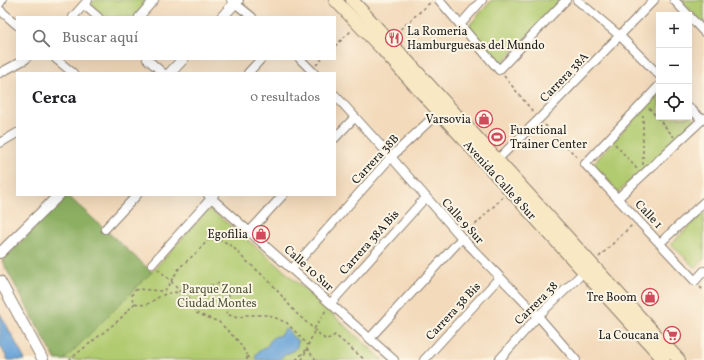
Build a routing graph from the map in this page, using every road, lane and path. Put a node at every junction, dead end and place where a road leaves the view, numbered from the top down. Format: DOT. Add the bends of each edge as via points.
graph roads {
  1 [pos="2,0"];
  2 [pos="154,0"];
  3 [pos="335,0"];
  4 [pos="352,0"];
  5 [pos="434,0"];
  6 [pos="439,0"];
  7 [pos="482,0"];
  8 [pos="566,0"];
  9 [pos="577,0"];
  10 [pos="654,0"];
  11 [pos="674,0"];
  12 [pos="234,1"];
  13 [pos="0,2"];
  14 [pos="86,2"];
  15 [pos="0,10"];
  16 [pos="686,12"];
  17 [pos="73,16"];
  18 [pos="97,16"];
  19 [pos="140,16"];
  20 [pos="223,16"];
  21 [pos="251,16"];
  22 [pos="692,18"];
  23 [pos="16,24"];
  24 [pos="358,24"];
  25 [pos="460,25"];
  26 [pos="704,32"];
  27 [pos="620,36"];
  28 [pos="389,40"];
  29 [pos="336,45"];
  30 [pos="24,60"];
  31 [pos="57,60"];
  32 [pos="148,60"];
  33 [pos="182,60"];
  34 [pos="260,60"];
  35 [pos="301,60"];
  36 [pos="72,72"];
  37 [pos="162,72"];
  38 [pos="171,72"];
  39 [pos="249,72"];
  40 [pos="313,72"];
  41 [pos="0,73"];
  42 [pos="656,73"];
  43 [pos="656,89"];
  44 [pos="336,96"];
  45 [pos="643,102"];
  46 [pos="442,108"];
  47 [pos="692,110"];
  48 [pos="354,117"];
  49 [pos="703,119"];
  50 [pos="16,134"];
  51 [pos="336,137"];
  52 [pos="610,138"];
  53 [pos="679,142"];
  54 [pos="0,143"];
  55 [pos="391,157"];
  56 [pos="493,163"];
  57 [pos="643,175"];
  58 [pos="510,190"];
  59 [pos="58,196"];
  60 [pos="136,196"];
  61 [pos="211,196"];
  62 [pos="282,196"];
  63 [pos="426,197"];
  64 [pos="618,198"];
  65 [pos="704,202"];
  66 [pos="638,220"];
  67 [pos="105,229"];
  68 [pos="250,231"];
  69 [pos="462,238"];
  70 [pos="660,243"];
  71 [pos="0,253"];
  72 [pos="152,264"];
  73 [pos="588,268"];
  74 [pos="292,269"];
  75 [pos="704,271"];
  76 [pos="500,278"];
  77 [pos="0,281"];
  78 [pos="171,281"];
  79 [pos="180,292"];
  80 [pos="187,292"];
  81 [pos="135,303"];
  82 [pos="331,303"];
  83 [pos="538,316"];
  84 [pos="314,329"];
  85 [pos="370,338"];
  86 [pos="308,345"];
  87 [pos="307,349"];
  88 [pos="247,355"];
  89 [pos="43,360"];
  90 [pos="69,360"];
  91 [pos="247,360"];
  92 [pos="252,360"];
  93 [pos="296,360"];
  94 [pos="302,360"];
  95 [pos="316,360"];
  96 [pos="365,360"];
  97 [pos="394,360"];
  98 [pos="424,360"];
  99 [pos="499,360"];
  100 [pos="575,360"];
  101 [pos="664,360"];
  102 [pos="679,360"];
  1 -- 13 [label="street"];
  2 -- 19 [label="street"];
  3 -- 24 [label="main road, Avenida Calle 8 Sur"];
  4 -- 28 [label="main road, Avenida Calle 8 Sur"];
  5 -- 28 [label="path"];
  6 -- 25 [label="street"];
  7 -- 25 [label="street"];
  8 -- 25 [label="street" via="499,70"];
  9 -- 27 [label="street"];
  10 -- 27 [label="street, Carrera 38A"];
  11 -- 16 [label="street"];
  12 -- 20 [label="street"];
  12 -- 21 [label="street"];
  14 -- 17 [label="street"];
  14 -- 18 [label="street"];
  15 -- 23 [label="street"];
  22 -- 26 [label="street"];
  24 -- 29 [label="path"];
  24 -- 46 [label="main road, Avenida Calle 8 Sur"];
  27 -- 42 [label="street"];
  27 -- 56 [label="street, Carrera 38A" via="539,120"];
  28 -- 46 [label="main road, Avenida Calle 8 Sur"];
  30 -- 41 [label="street"];
  31 -- 36 [label="street"];
  32 -- 37 [label="street"];
  33 -- 38 [label="street"];
  34 -- 39 [label="street"];
  35 -- 40 [label="street"];
  43 -- 45 [label="street"];
  44 -- 48 [label="street, Calle 9 Sur"];
  45 -- 52 [label="street"];
  45 -- 53 [label="path"];
  45 -- 57 [label="path"];
  46 -- 55 [label="street, Carrera 38B"];
  46 -- 56 [label="main road, Avenida Calle 8 Sur"];
  47 -- 49 [label="street"];
  48 -- 51 [label="street"];
  48 -- 55 [label="street, Calle 9 Sur"];
  49 -- 53 [label="street"];
  50 -- 54 [label="street"];
  52 -- 57 [label="path"];
  52 -- 64 [label="street, Calle 1" via="585,164"];
  53 -- 57 [label="street"];
  55 -- 63 [label="street, Calle 9 Sur"];
  55 -- 74 [label="street, Carrera 38B"];
  56 -- 58 [label="main road, Avenida Calle 8 Sur"];
  56 -- 73 [label="main road, Avenida Calle 8 Sur"];
  57 -- 64 [label="street"];
  58 -- 69 [label="path"];
  58 -- 73 [label="main road, Avenida Calle 8 Sur"];
  59 -- 71 [label="street"];
  60 -- 67 [label="street"];
  61 -- 68 [label="street, Calle 10 Sur"];
  61 -- 72 [label="street"];
  62 -- 68 [label="street"];
  63 -- 69 [label="street, Calle 9 Sur"];
  63 -- 82 [label="street, Carrera 38A Bis"];
  64 -- 66 [label="street, Calle 1"];
  65 -- 70 [label="street"];
  66 -- 70 [label="street, Calle 1"];
  66 -- 73 [label="path"];
  68 -- 74 [label="street, Calle 10 Sur"];
  69 -- 76 [label="street, Calle 9 Sur"];
  69 -- 85 [label="street"];
  70 -- 75 [label="street, Calle 1" via="695,281"];
  72 -- 78 [label="path"];
  73 -- 83 [label="street, Carrera 38"];
  73 -- 101 [label="main road, Avenida Calle 8 Sur"];
  73 -- 102 [label="main road, Avenida Calle 8 Sur"];
  74 -- 82 [label="street, Calle 10 Sur"];
  76 -- 83 [label="street, Calle 9 Sur"];
  76 -- 98 [label="street, Carrera 38 Bis"];
  77 -- 89 [label="street"];
  78 -- 79 [label="path"];
  78 -- 81 [label="path" via="162,291 134,291 132,297"];
  78 -- 84 [label="path" via="180,267 208,240 222,240 271,283 296,313"];
  79 -- 80 [label="path"];
  79 -- 81 [label="path" via="162,295 141,306"];
  80 -- 86 [label="path" via="220,282 230,299 226,314 238,318 246,314 269,315 287,323"];
  80 -- 88 [label="path" via="196,313 219,322 238,341"];
  81 -- 90 [label="path" via="119,320"];
  82 -- 84 [label="path"];
  82 -- 85 [label="street, Calle 10 Sur"];
  83 -- 99 [label="street, Carrera 38"];
  83 -- 100 [label="street, Calle 9 Sur"];
  84 -- 86 [label="path"];
  84 -- 96 [label="path" via="326,340 335,335"];
  85 -- 97 [label="street, Calle 10 Sur"];
  86 -- 87 [label="path"];
  87 -- 93 [label="path"];
  87 -- 94 [label="path"];
  87 -- 95 [label="path"];
  88 -- 91 [label="path"];
  88 -- 92 [label="path"];
}
